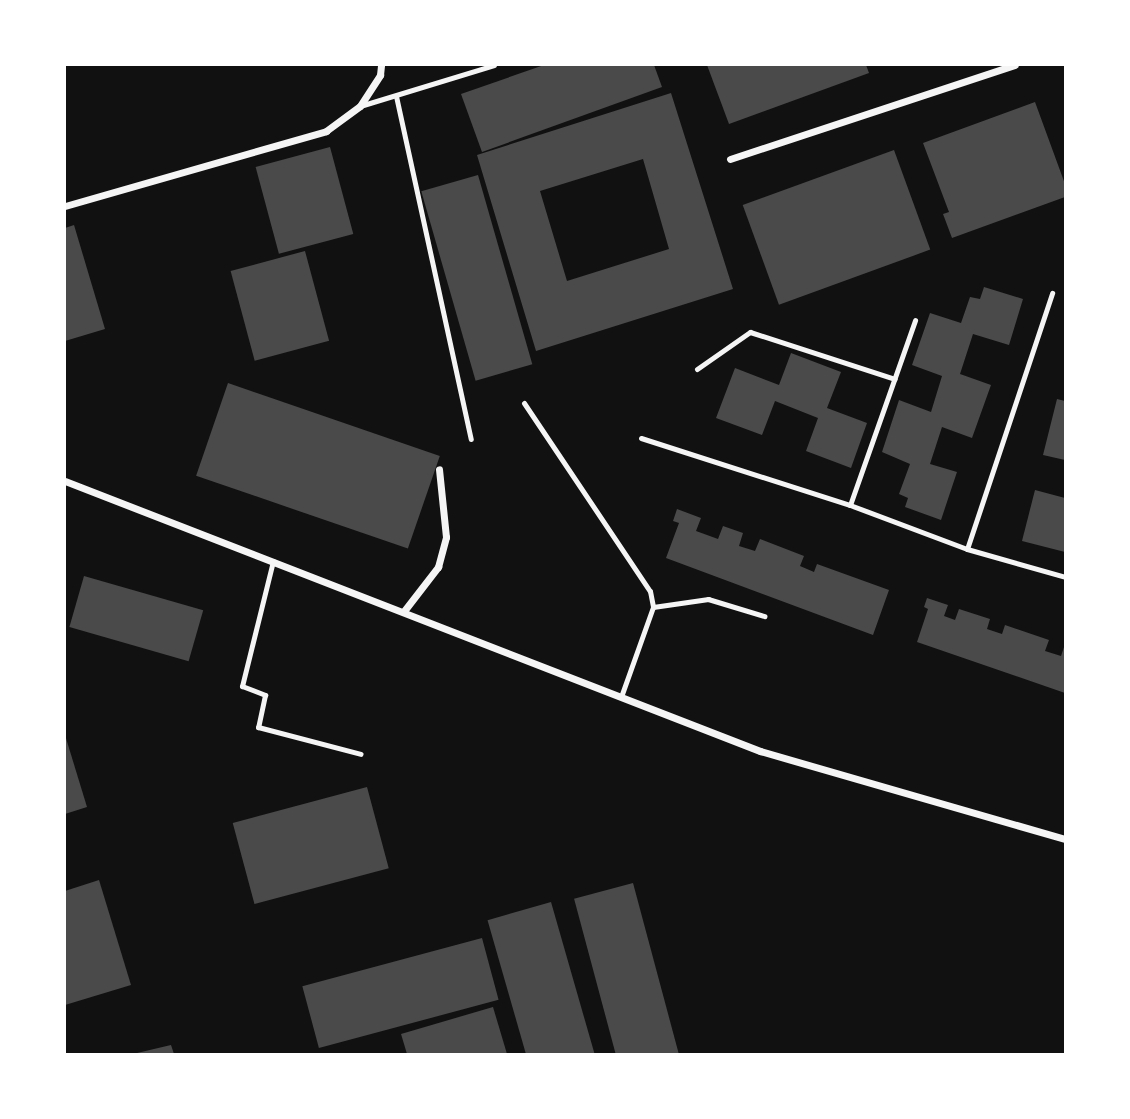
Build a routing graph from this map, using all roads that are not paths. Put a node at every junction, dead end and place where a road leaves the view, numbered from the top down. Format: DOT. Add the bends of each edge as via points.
graph roads {
  1 [pos="381,65"];
  2 [pos="494,65"];
  3 [pos="1015,65"];
  4 [pos="396,96"];
  5 [pos="360,106"];
  6 [pos="730,159"];
  7 [pos="65,206"];
  8 [pos="1052,293"];
  9 [pos="915,320"];
  10 [pos="697,369"];
  11 [pos="895,379"];
  12 [pos="524,402"];
  13 [pos="641,438"];
  14 [pos="471,439"];
  15 [pos="439,469"];
  16 [pos="65,481"];
  17 [pos="850,505"];
  18 [pos="967,549"];
  19 [pos="273,561"];
  20 [pos="1065,577"];
  21 [pos="653,607"];
  22 [pos="404,611"];
  23 [pos="764,616"];
  24 [pos="622,694"];
  25 [pos="361,754"];
  26 [pos="1065,839"];
  1 -- 5 [label="street" via="380,75"];
  2 -- 4 [label="lane"];
  3 -- 6 [label="street"];
  4 -- 5 [label="lane"];
  4 -- 14 [label="lane"];
  5 -- 7 [label="street" via="326,131"];
  8 -- 18 [label="lane"];
  9 -- 11 [label="lane"];
  10 -- 11 [label="lane" via="750,332"];
  11 -- 17 [label="lane"];
  12 -- 21 [label="lane" via="650,591"];
  13 -- 17 [label="lane"];
  15 -- 22 [label="street" via="446,537 438,567"];
  16 -- 19 [label="street"];
  17 -- 18 [label="lane"];
  18 -- 20 [label="lane"];
  19 -- 22 [label="street"];
  19 -- 25 [label="lane" via="242,686 265,695 258,727"];
  21 -- 23 [label="lane" via="708,599"];
  21 -- 24 [label="lane"];
  22 -- 24 [label="street"];
  24 -- 26 [label="street" via="760,751"];
}
